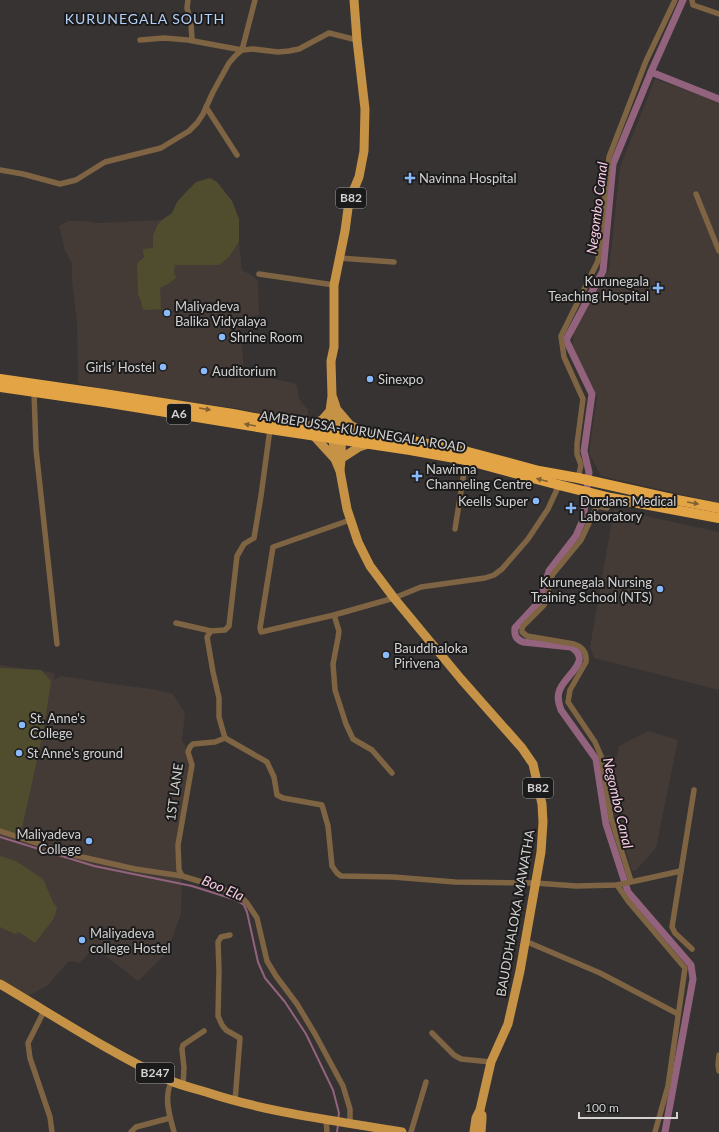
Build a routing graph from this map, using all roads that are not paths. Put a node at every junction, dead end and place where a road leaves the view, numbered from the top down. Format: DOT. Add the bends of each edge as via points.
graph roads {
  1 [pos="188,0"];
  2 [pos="255,0"];
  3 [pos="354,0"];
  4 [pos="675,0"];
  5 [pos="692,0"];
  6 [pos="719,14"];
  7 [pos="140,40"];
  8 [pos="192,40"];
  9 [pos="357,40"];
  10 [pos="242,50"];
  11 [pos="206,107"];
  12 [pos="237,156"];
  13 [pos="0,170"];
  14 [pos="696,194"];
  15 [pos="719,251"];
  16 [pos="339,258"];
  17 [pos="394,262"];
  18 [pos="259,274"];
  19 [pos="334,285"];
  20 [pos="0,379"];
  21 [pos="0,387"];
  22 [pos="34,392"];
  23 [pos="334,411"];
  24 [pos="270,429"];
  25 [pos="313,431"];
  26 [pos="337,435"];
  27 [pos="368,439"];
  28 [pos="339,458"];
  29 [pos="466,460"];
  30 [pos="578,478"];
  31 [pos="559,485"];
  32 [pos="611,498"];
  33 [pos="719,508"];
  34 [pos="719,518"];
  35 [pos="350,520"];
  36 [pos="455,529"];
  37 [pos="394,598"];
  38 [pos="334,615"];
  39 [pos="176,623"];
  40 [pos="211,631"];
  41 [pos="57,644"];
  42 [pos="225,738"];
  43 [pos="392,773"];
  44 [pos="694,790"];
  45 [pos="0,831"];
  46 [pos="681,871"];
  47 [pos="182,876"];
  48 [pos="631,882"];
  49 [pos="536,883"];
  50 [pos="617,885"];
  51 [pos="230,935"];
  52 [pos="525,941"];
  53 [pos="692,949"];
  54 [pos="0,984"];
  55 [pos="44,1011"];
  56 [pos="678,1014"];
  57 [pos="204,1031"];
  58 [pos="432,1033"];
  59 [pos="719,1055"];
  60 [pos="491,1062"];
  61 [pos="719,1071"];
  62 [pos="172,1081"];
  63 [pos="426,1082"];
  64 [pos="183,1085"];
  65 [pos="235,1101"];
  66 [pos="480,1110"];
  67 [pos="170,1118"];
  68 [pos="326,1119"];
  69 [pos="347,1123"];
  70 [pos="52,1132"];
  71 [pos="131,1132"];
  72 [pos="174,1132"];
  73 [pos="327,1132"];
  74 [pos="402,1132"];
  75 [pos="411,1132"];
  76 [pos="474,1132"];
  77 [pos="480,1132"];
  78 [pos="655,1132"];
  1 -- 8 [label="street"];
  2 -- 10 [label="street"];
  3 -- 9 [label="main road, B82"];
  4 -- 30 [label="street" via="646,61 609,157 598,261 560,336 564,357 583,399 577,454 581,465"];
  5 -- 6 [label="street" via="693,5"];
  7 -- 8 [label="street"];
  8 -- 10 [label="street"];
  9 -- 10 [label="street" via="329,33 289,52"];
  9 -- 16 [label="main road, B82" via="364,109 364,150 359,177 350,201"];
  10 -- 11 [label="street" via="220,78"];
  11 -- 12 [label="street"];
  11 -- 13 [label="street" via="189,131 161,148 105,162 76,180 60,184"];
  14 -- 15 [label="street"];
  16 -- 17 [label="street"];
  16 -- 19 [label="main road, B82"];
  18 -- 19 [label="street"];
  19 -- 23 [label="main road, B82" via="334,347 331,361"];
  20 -- 25 [label="highway, AMBEPUSSA-KURUNEGALA ROAD / A6, one-way" via="233,414"];
  21 -- 22 [label="highway, AMBEPUSSA-KURUNEGALA ROAD / A6"];
  24 -- 22 [label="highway, AMBEPUSSA-KURUNEGALA ROAD / A6, one-way"];
  22 -- 41 [label="street" via="36,449"];
  23 -- 25 [label="main road"];
  23 -- 26 [label="main road, B82"];
  23 -- 27 [label="main road"];
  24 -- 25 [label="highway, AMBEPUSSA-KURUNEGALA ROAD / A6"];
  24 -- 40 [label="street" via="254,538 244,544 237,556 230,626 225,630"];
  25 -- 26 [label="highway, AMBEPUSSA-KURUNEGALA ROAD / A6"];
  25 -- 28 [label="main road"];
  26 -- 27 [label="highway, AMBEPUSSA-KURUNEGALA ROAD / A6"];
  26 -- 28 [label="main road, BAUDDHALOKA MAWATHA / B82"];
  27 -- 28 [label="main road"];
  27 -- 29 [label="highway, AMBEPUSSA-KURUNEGALA ROAD / A6"];
  27 -- 30 [label="highway, AMBEPUSSA-KURUNEGALA ROAD / A6" via="412,441"];
  28 -- 35 [label="main road, BAUDDHALOKA MAWATHA / B82"];
  31 -- 29 [label="highway, AMBEPUSSA-KURUNEGALA ROAD / A6, one-way"];
  29 -- 36 [label="street"];
  30 -- 33 [label="highway, AMBEPUSSA-KURUNEGALA ROAD / A6, one-way"];
  31 -- 32 [label="highway, AMBEPUSSA-KURUNEGALA ROAD / A6"];
  31 -- 37 [label="street" via="548,509 528,539 494,575 421,588"];
  32 -- 34 [label="highway, AMBEPUSSA-KURUNEGALA ROAD / A6"];
  32 -- 48 [label="street" via="607,508 596,508 582,540 553,574 544,605 523,626 522,632 527,636 574,644 585,653 586,662 570,690 568,702 595,742 601,756 611,818"];
  35 -- 37 [label="main road, BAUDDHALOKA MAWATHA / B82" via="370,566"];
  35 -- 38 [label="street" via="272,547 260,628 262,632"];
  37 -- 38 [label="street"];
  37 -- 49 [label="main road, BAUDDHALOKA MAWATHA / B82" via="533,764 542,804 543,822"];
  38 -- 43 [label="street" via="339,631 333,664 335,690 346,724 352,739 372,750"];
  39 -- 40 [label="street"];
  40 -- 42 [label="street" via="207,637 219,698 219,717"];
  42 -- 47 [label="street, 1ST LANE" via="215,742 193,744 188,752 192,765 178,845 179,870"];
  42 -- 49 [label="street" via="268,762 277,795 322,805 328,826 332,866 341,876"];
  44 -- 46 [label="street"];
  45 -- 47 [label="street" via="73,855 135,869"];
  46 -- 48 [label="street"];
  46 -- 53 [label="street" via="672,927"];
  47 -- 69 [label="street" via="240,896 247,903 257,918 266,961 315,1034 343,1086 350,1109"];
  48 -- 50 [label="street"];
  49 -- 50 [label="street" via="576,886"];
  49 -- 52 [label="main road, BAUDDHALOKA MAWATHA / B82"];
  50 -- 56 [label="street" via="685,968"];
  51 -- 65 [label="street" via="221,937 218,942 218,1016 226,1030 240,1038"];
  52 -- 56 [label="street" via="600,973"];
  52 -- 60 [label="main road, BAUDDHALOKA MAWATHA / B82" via="508,1024"];
  54 -- 55 [label="main road, B247"];
  55 -- 62 [label="main road, B247" via="129,1060"];
  55 -- 70 [label="street" via="28,1043"];
  56 -- 78 [label="street" via="668,1086"];
  57 -- 64 [label="street" via="183,1045"];
  58 -- 60 [label="street" via="461,1059"];
  59 -- 61 [label="street"];
  60 -- 66 [label="main road, BAUDDHALOKA MAWATHA / B82"];
  62 -- 64 [label="main road, B247"];
  62 -- 67 [label="street" via="167,1100"];
  63 -- 75 [label="street"];
  64 -- 65 [label="main road, B247"];
  65 -- 68 [label="main road, B247"];
  66 -- 76 [label="main road, BAUDDHALOKA MAWATHA / B82"];
  66 -- 77 [label="main road, BAUDDHALOKA MAWATHA / B82"];
  67 -- 71 [label="street" via="136,1127"];
  67 -- 72 [label="street"];
  68 -- 69 [label="main road, B247"];
  68 -- 73 [label="street"];
  69 -- 74 [label="main road, B247"];
}
